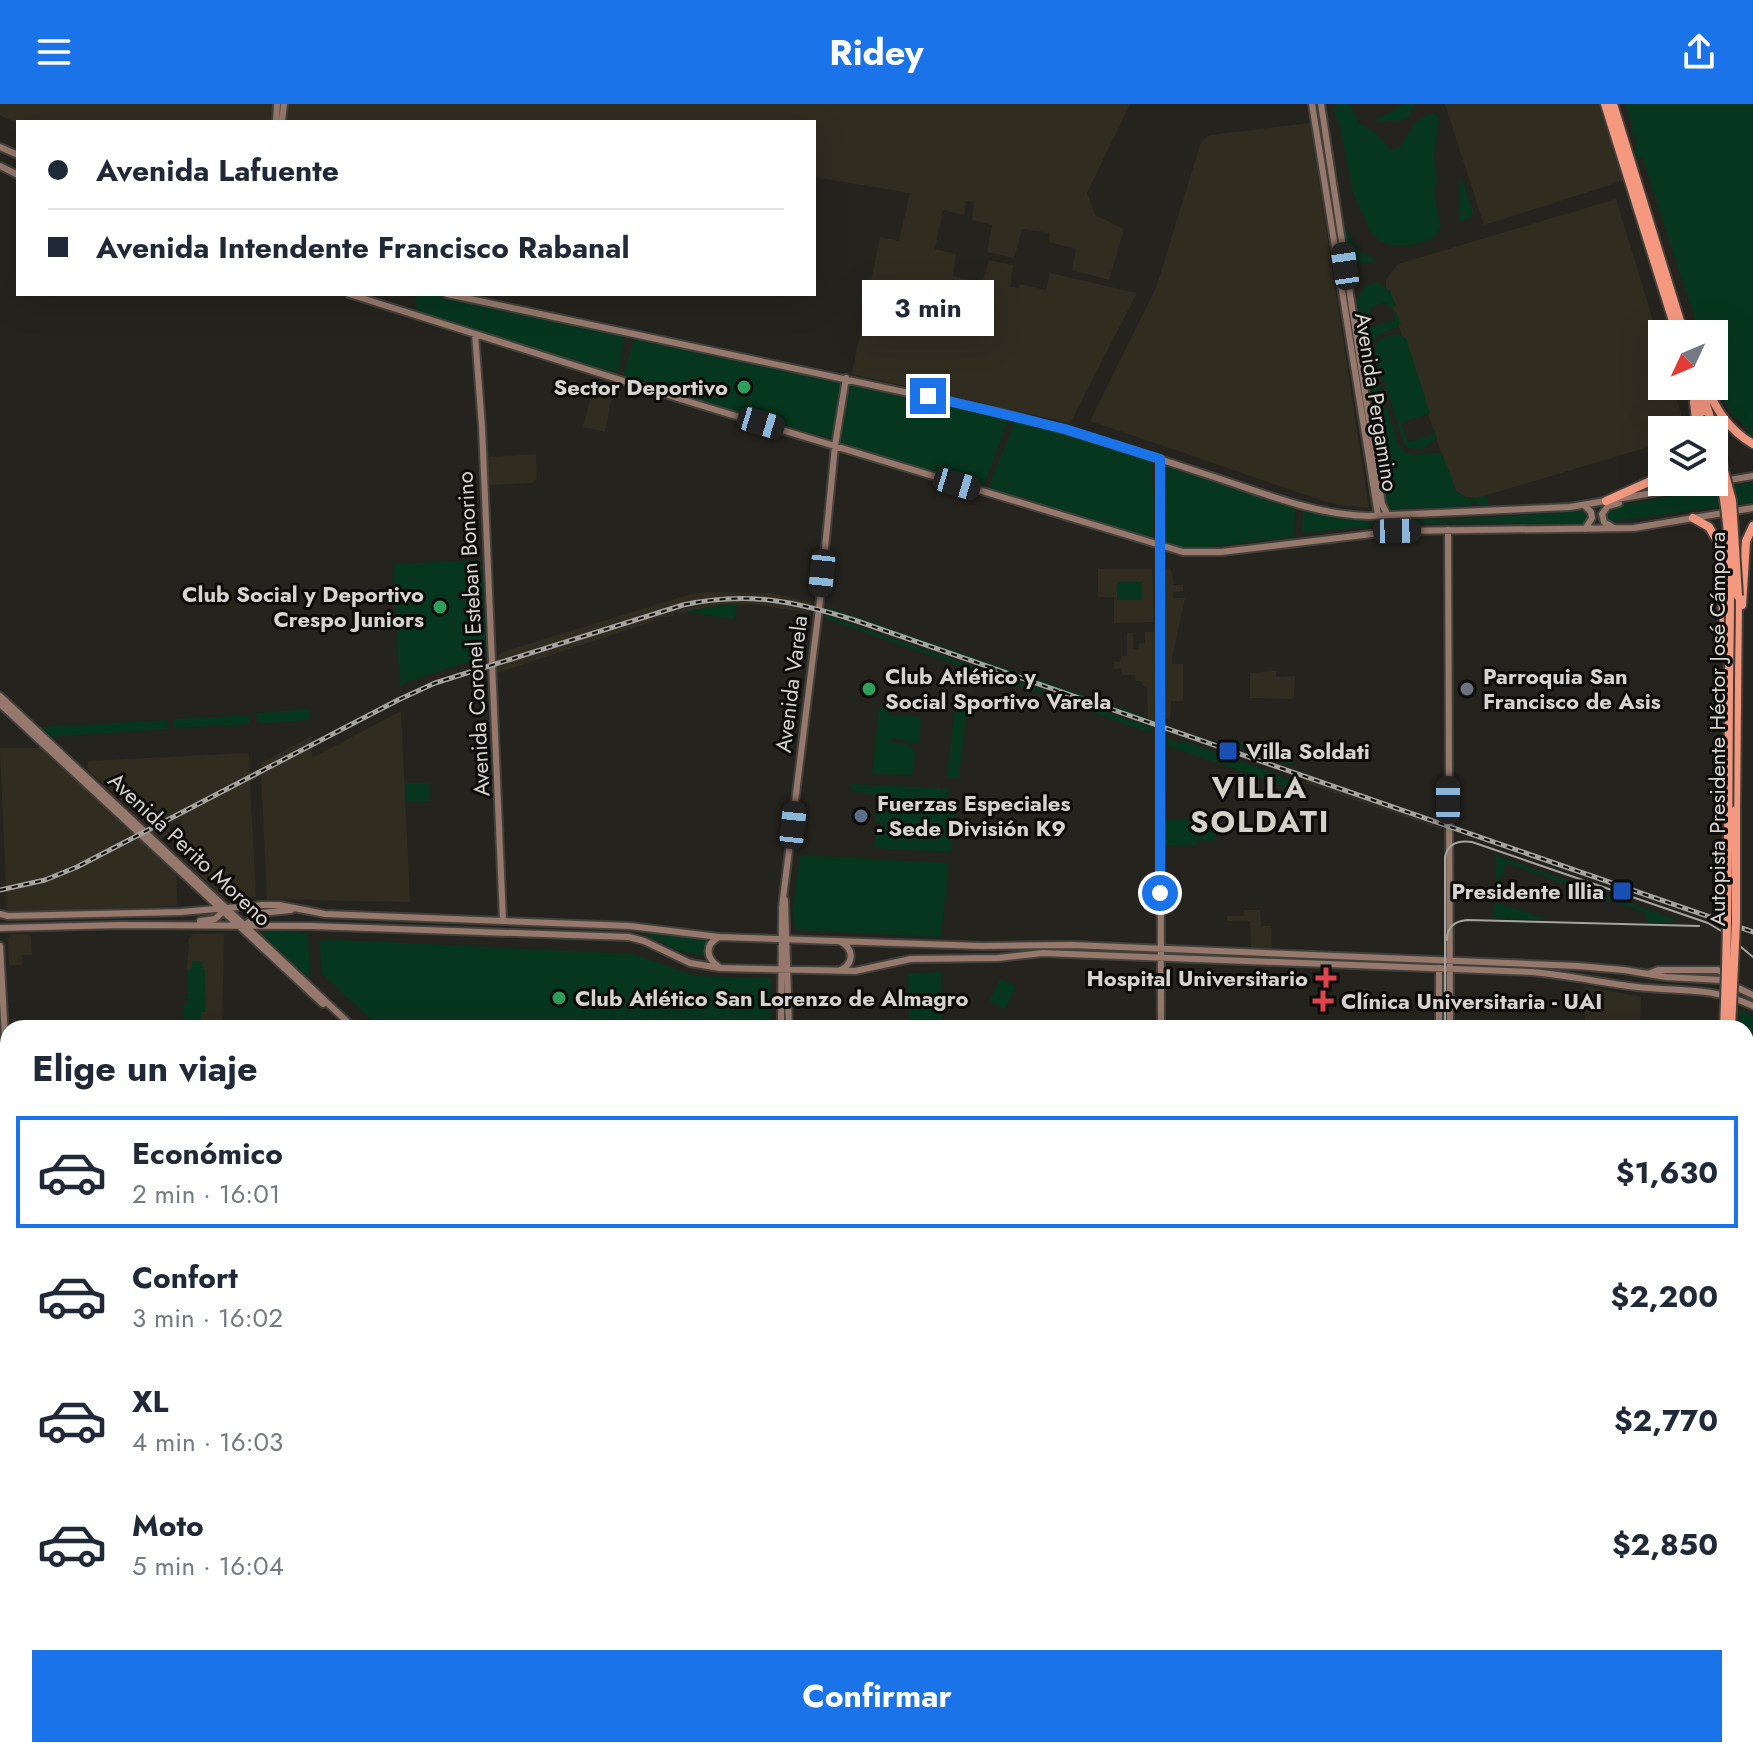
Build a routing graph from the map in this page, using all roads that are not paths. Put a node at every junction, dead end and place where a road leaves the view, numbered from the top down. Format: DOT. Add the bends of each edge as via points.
graph roads {
  1 [pos="1312,104"];
  2 [pos="1321,104"];
  3 [pos="1605,104"];
  4 [pos="1613,104"];
  5 [pos="0,150"];
  6 [pos="16,154"];
  7 [pos="355,296"];
  8 [pos="456,296"];
  9 [pos="1673,320"];
  10 [pos="1680,320"];
  11 [pos="475,334"];
  12 [pos="588,369"];
  13 [pos="620,375"];
  14 [pos="846,378"];
  15 [pos="1699,400"];
  16 [pos="1704,400"];
  17 [pos="1711,400"];
  18 [pos="1706,415"];
  19 [pos="1753,444"];
  20 [pos="835,446"];
  21 [pos="1160,459"];
  22 [pos="1753,476"];
  23 [pos="1728,480"];
  24 [pos="1648,482"];
  25 [pos="1648,494"];
  26 [pos="1656,496"];
  27 [pos="1724,496"];
  28 [pos="1606,501"];
  29 [pos="1583,505"];
  30 [pos="1753,508"];
  31 [pos="1378,515"];
  32 [pos="1387,515"];
  33 [pos="1693,518"];
  34 [pos="1753,526"];
  35 [pos="1617,528"];
  36 [pos="1585,529"];
  37 [pos="1448,530"];
  38 [pos="1160,545"];
  39 [pos="1732,688"];
  40 [pos="0,696"];
  41 [pos="0,704"];
  42 [pos="223,910"];
  43 [pos="295,910"];
  44 [pos="0,914"];
  45 [pos="503,921"];
  46 [pos="185,925"];
  47 [pos="241,927"];
  48 [pos="0,928"];
  49 [pos="502,932"];
  50 [pos="719,937"];
  51 [pos="784,938"];
  52 [pos="837,941"];
  53 [pos="0,946"];
  54 [pos="1161,948"];
  55 [pos="1161,957"];
  56 [pos="1439,960"];
  57 [pos="1450,965"];
  58 [pos="720,968"];
  59 [pos="1439,969"];
  60 [pos="784,970"];
  61 [pos="1624,970"];
  62 [pos="838,971"];
  63 [pos="1647,974"];
  64 [pos="1611,982"];
  65 [pos="1731,984"];
  66 [pos="1647,988"];
  67 [pos="1753,995"];
  68 [pos="1753,1006"];
  69 [pos="4,1020"];
  70 [pos="343,1020"];
  71 [pos="781,1020"];
  72 [pos="788,1020"];
  73 [pos="1161,1020"];
  74 [pos="1439,1020"];
  75 [pos="1450,1020"];
  76 [pos="1724,1020"];
  77 [pos="1731,1020"];
  1 -- 31 [label="main road, Avenida Pergamino"];
  2 -- 32 [label="main road, Avenida Pergamino"];
  3 -- 9 [label="highway"];
  4 -- 10 [label="highway"];
  5 -- 6 [label="main road"];
  7 -- 11 [label="main road"];
  8 -- 14 [label="main road"];
  11 -- 12 [label="main road"];
  11 -- 45 [label="main road, Avenida Coronel Esteban Bonorino"];
  12 -- 13 [label="main road"];
  12 -- 20 [label="main road"];
  14 -- 20 [label="main road, Avenida Varela"];
  14 -- 21 [label="main road" via="1021,417"];
  15 -- 18 [label="highway, Autopista Presidente Héctor José Cámpora"];
  16 -- 18 [label="highway, Autopista Presidente Héctor José Cámpora"];
  17 -- 19 [label="highway" via="1725,422"];
  18 -- 39 [label="highway, Autopista Presidente Héctor José Cámpora, bridge" via="1726,470 1734,514 1738,596"];
  20 -- 38 [label="main road"];
  20 -- 51 [label="main road, Avenida Varela"];
  21 -- 31 [label="main road" via="1300,505"];
  21 -- 38 [label="main road"];
  22 -- 23 [label="main road"];
  24 -- 28 [label="highway"];
  25 -- 28 [label="main road"];
  26 -- 35 [label="main road" via="1606,508 1604,522"];
  27 -- 39 [label="highway, Autopista Presidente Héctor José Cámpora, bridge"];
  28 -- 29 [label="main road"];
  29 -- 32 [label="main road"];
  29 -- 36 [label="main road" via="1592,518"];
  30 -- 33 [label="main road"];
  31 -- 32 [label="main road"];
  33 -- 35 [label="main road"];
  33 -- 39 [label="highway, bridge" via="1715,534"];
  34 -- 39 [label="highway, bridge" via="1746,541"];
  35 -- 36 [label="main road"];
  36 -- 37 [label="main road"];
  37 -- 38 [label="main road" via="1380,532 1214,553"];
  37 -- 57 [label="main road"];
  38 -- 54 [label="main road"];
  39 -- 76 [label="highway, Autopista Presidente Héctor José Cámpora, bridge"];
  39 -- 77 [label="highway, Autopista Presidente Héctor José Cámpora, bridge" via="1736,922"];
  40 -- 42 [label="main road, Avenida Perito Moreno"];
  41 -- 42 [label="main road, Avenida Perito Moreno"];
  42 -- 43 [label="main road" via="271,905"];
  42 -- 44 [label="main road"];
  42 -- 46 [label="main road" via="215,919"];
  42 -- 47 [label="main road, Avenida Perito Moreno"];
  43 -- 45 [label="main road"];
  43 -- 47 [label="main road" via="260,913"];
  45 -- 49 [label="main road, Avenida Coronel Esteban Bonorino"];
  45 -- 50 [label="main road" via="630,926"];
  46 -- 47 [label="main road"];
  46 -- 48 [label="main road"];
  47 -- 49 [label="main road"];
  47 -- 70 [label="main road, Avenida Perito Moreno"];
  49 -- 58 [label="main road" via="629,937 690,963"];
  50 -- 51 [label="main road"];
  50 -- 58 [label="main road" via="708,950"];
  51 -- 52 [label="main road"];
  51 -- 60 [label="main road, Avenida Varela"];
  52 -- 54 [label="main road"];
  52 -- 62 [label="main road" via="846,944 851,957"];
  53 -- 69 [label="main road"];
  54 -- 55 [label="main road"];
  54 -- 56 [label="main road"];
  55 -- 59 [label="main road"];
  55 -- 62 [label="main road" via="1043,953 911,959"];
  55 -- 73 [label="main road"];
  56 -- 57 [label="main road"];
  56 -- 59 [label="main road"];
  57 -- 59 [label="main road"];
  57 -- 61 [label="main road"];
  57 -- 64 [label="main road"];
  57 -- 75 [label="main road"];
  58 -- 60 [label="main road"];
  59 -- 74 [label="main road"];
  60 -- 62 [label="main road"];
  60 -- 71 [label="main road, Avenida Varela"];
  60 -- 72 [label="main road, Avenida Varela"];
  61 -- 63 [label="main road"];
  61 -- 64 [label="main road" via="1623,980"];
  63 -- 65 [label="main road"];
  63 -- 65 [label="main road" via="1718,970"];
  63 -- 66 [label="main road" via="1641,980"];
  64 -- 66 [label="main road"];
  65 -- 67 [label="main road"];
  66 -- 68 [label="main road" via="1721,993"];
}
